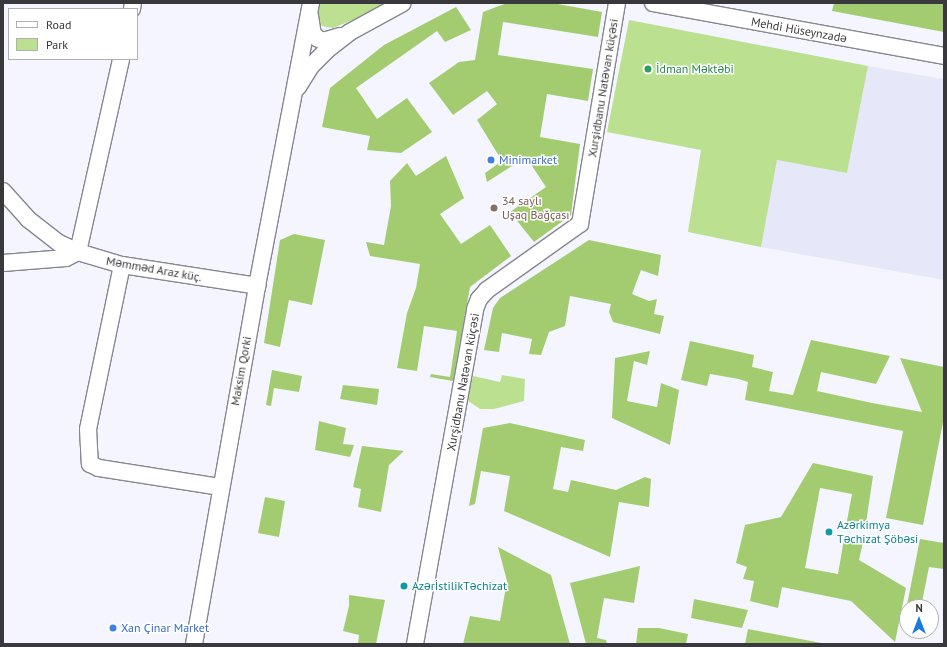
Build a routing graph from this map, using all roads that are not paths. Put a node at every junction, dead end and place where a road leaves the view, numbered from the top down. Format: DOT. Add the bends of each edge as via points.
graph roads {
  1 [pos="617,3"];
  2 [pos="653,3"];
  3 [pos="399,4"];
  4 [pos="310,5"];
  5 [pos="350,32"];
  6 [pos="944,56"];
  7 [pos="121,60"];
  8 [pos="292,99"];
  9 [pos="3,191"];
  10 [pos="78,252"];
  11 [pos="3,264"];
  12 [pos="122,265"];
  13 [pos="256,286"];
  14 [pos="220,487"];
  15 [pos="194,644"];
  16 [pos="416,644"];
  1 -- 16 [label="street, Xurşidbanu Natəvan küçəsi" via="580,224 487,290 475,309"];
  2 -- 6 [label="street, Mehdi Hüseynzadə"];
  3 -- 5 [label="street"];
  4 -- 5 [label="street" via="313,34 317,38 322,41 330,40"];
  4 -- 8 [label="street, Maksim Qorki"];
  5 -- 8 [label="street" via="319,57 304,76"];
  7 -- 10 [label="street"];
  8 -- 13 [label="street, Maksim Qorki"];
  9 -- 10 [label="street, Məmməd Araz küç." via="28,218 59,243"];
  10 -- 11 [label="street" via="66,258"];
  10 -- 12 [label="street, Məmməd Araz küç."];
  12 -- 13 [label="street, Məmməd Araz küç."];
  12 -- 14 [label="street" via="88,429 90,464 99,468"];
  13 -- 14 [label="street, Maksim Qorki"];
  14 -- 15 [label="street, Maksim Qorki"];
}
